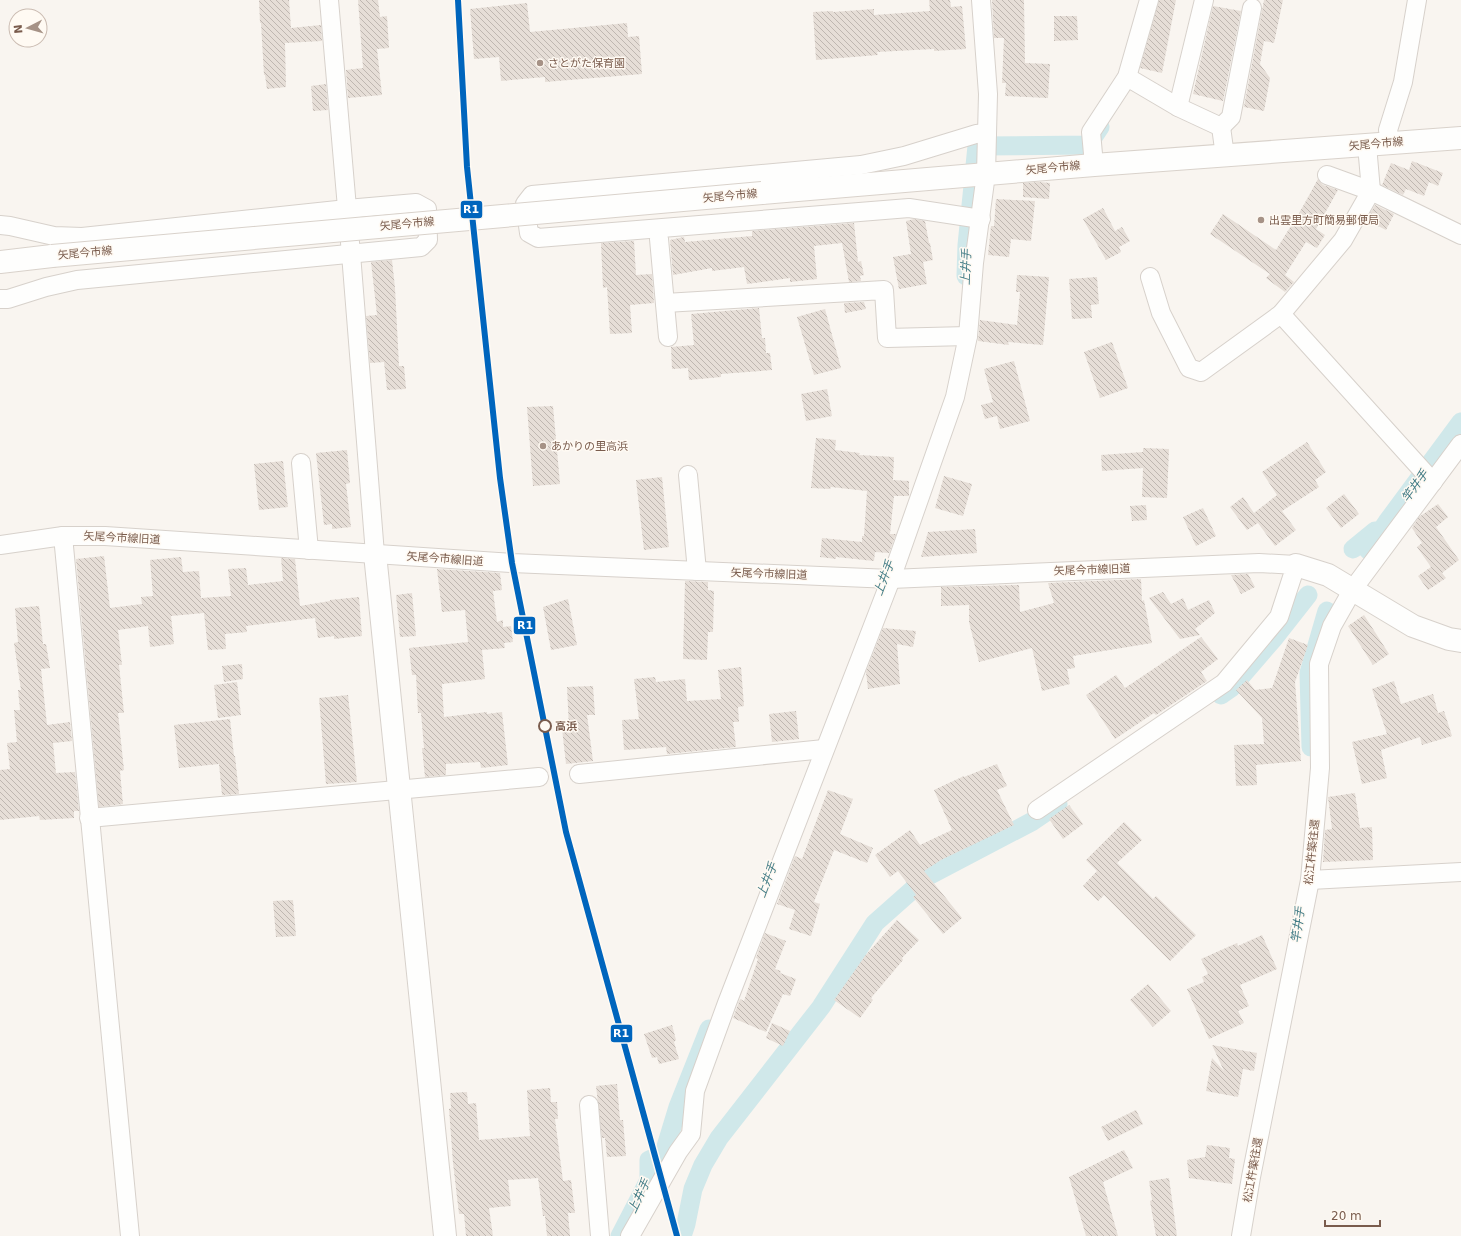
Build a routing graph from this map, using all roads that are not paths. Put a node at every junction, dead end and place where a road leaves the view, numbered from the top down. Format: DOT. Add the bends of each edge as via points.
graph roads {
  1 [pos="329,0"];
  2 [pos="981,0"];
  3 [pos="1149,0"];
  4 [pos="1204,0"];
  5 [pos="1417,0"];
  6 [pos="1252,8"];
  7 [pos="1127,77"];
  8 [pos="1178,107"];
  9 [pos="1221,128"];
  10 [pos="987,133"];
  11 [pos="1461,138"];
  12 [pos="1390,143"];
  13 [pos="1367,145"];
  14 [pos="1224,156"];
  15 [pos="1094,165"];
  16 [pos="986,174"];
  17 [pos="1327,175"];
  18 [pos="1371,191"];
  19 [pos="347,208"];
  20 [pos="980,219"];
  21 [pos="0,225"];
  22 [pos="1461,235"];
  23 [pos="659,239"];
  24 [pos="351,254"];
  25 [pos="0,262"];
  26 [pos="1150,277"];
  27 [pos="0,299"];
  28 [pos="665,303"];
  29 [pos="1281,314"];
  30 [pos="968,336"];
  31 [pos="668,337"];
  32 [pos="1461,444"];
  33 [pos="301,463"];
  34 [pos="688,475"];
  35 [pos="1433,482"];
  36 [pos="63,536"];
  37 [pos="0,545"];
  38 [pos="309,550"];
  39 [pos="375,554"];
  40 [pos="1296,565"];
  41 [pos="697,572"];
  42 [pos="891,579"];
  43 [pos="1353,589"];
  44 [pos="1461,641"];
  45 [pos="824,749"];
  46 [pos="579,774"];
  47 [pos="540,777"];
  48 [pos="399,790"];
  49 [pos="1037,810"];
  50 [pos="89,818"];
  51 [pos="1461,872"];
  52 [pos="1310,880"];
  53 [pos="589,1104"];
  54 [pos="130,1236"];
  55 [pos="445,1236"];
  56 [pos="600,1236"];
  57 [pos="630,1236"];
  58 [pos="1241,1236"];
  1 -- 19 [label="street"];
  2 -- 10 [label="street" via="988,94"];
  3 -- 7 [label="street"];
  4 -- 8 [label="street"];
  5 -- 12 [label="street" via="1403,82 1388,130"];
  6 -- 9 [label="street" via="1231,117"];
  7 -- 8 [label="street"];
  7 -- 15 [label="street" via="1091,132"];
  8 -- 9 [label="street"];
  9 -- 14 [label="street"];
  10 -- 16 [label="street"];
  10 -- 20 [label="street" via="861,165 532,195 525,204 529,233 538,238 909,208"];
  11 -- 12 [label="main road, 矢尾今市線"];
  12 -- 13 [label="main road, 矢尾今市線"];
  13 -- 14 [label="main road, 矢尾今市線"];
  13 -- 18 [label="street"];
  14 -- 15 [label="main road, 矢尾今市線"];
  15 -- 16 [label="main road, 矢尾今市線"];
  16 -- 20 [label="street"];
  16 -- 25 [label="main road, 矢尾今市線, bridge"];
  17 -- 18 [label="street"];
  18 -- 22 [label="street"];
  18 -- 29 [label="street" via="1343,240"];
  19 -- 21 [label="street" via="82,237 54,236"];
  19 -- 24 [label="street"];
  19 -- 24 [label="street" via="416,203 427,209 428,240 421,247"];
  20 -- 30 [label="street"];
  23 -- 28 [label="street"];
  24 -- 27 [label="street" via="77,280"];
  24 -- 39 [label="street"];
  26 -- 29 [label="street" via="1161,313 1189,368 1201,372"];
  28 -- 30 [label="street" via="884,290 887,338"];
  28 -- 31 [label="street"];
  29 -- 35 [label="street"];
  30 -- 42 [label="street" via="955,397"];
  32 -- 35 [label="street"];
  33 -- 38 [label="street"];
  34 -- 41 [label="street"];
  35 -- 43 [label="street"];
  36 -- 37 [label="street, 矢尾今市線旧道"];
  36 -- 38 [label="street, 矢尾今市線旧道" via="105,536"];
  36 -- 50 [label="street"];
  38 -- 39 [label="street, 矢尾今市線旧道"];
  39 -- 41 [label="street, 矢尾今市線旧道"];
  39 -- 48 [label="main road"];
  40 -- 42 [label="street, 矢尾今市線旧道" via="1258,564"];
  40 -- 43 [label="main road, 矢尾今市線旧道" via="1328,574"];
  40 -- 49 [label="street" via="1279,617 1224,683"];
  41 -- 42 [label="street, 矢尾今市線旧道"];
  42 -- 45 [label="street"];
  43 -- 44 [label="main road, 矢尾今市線旧道" via="1413,626"];
  43 -- 52 [label="street, 松江杵築往還" via="1332,626 1319,664 1320,768"];
  45 -- 46 [label="street"];
  45 -- 57 [label="street" via="695,1091 691,1134"];
  47 -- 48 [label="street"];
  48 -- 50 [label="street"];
  48 -- 55 [label="main road"];
  50 -- 54 [label="street"];
  51 -- 52 [label="street"];
  52 -- 58 [label="street, 松江杵築往還" via="1250,1177"];
  53 -- 56 [label="street"];
}
